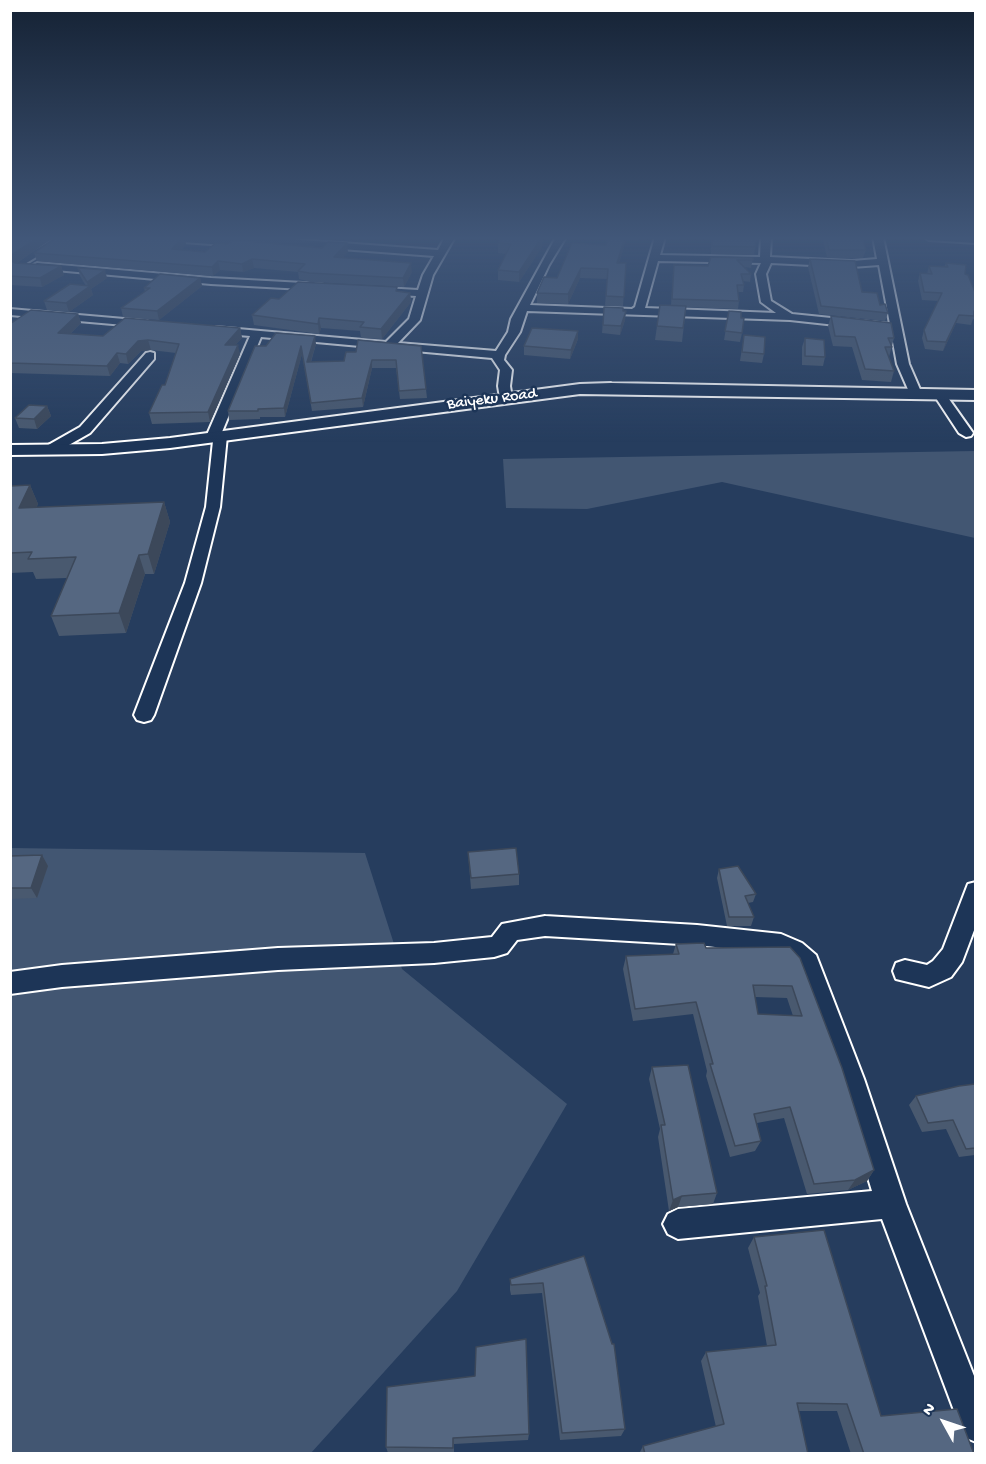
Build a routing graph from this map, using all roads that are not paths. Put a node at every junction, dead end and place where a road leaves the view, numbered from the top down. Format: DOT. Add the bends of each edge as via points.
graph roads {
  1 [pos="419,305"];
  2 [pos="641,305"];
  3 [pos="772,305"];
  4 [pos="889,305"];
  5 [pos="524,308"];
  6 [pos="636,311"];
  7 [pos="10,312"];
  8 [pos="790,316"];
  9 [pos="156,325"];
  10 [pos="895,328"];
  11 [pos="199,329"];
  12 [pos="257,333"];
  13 [pos="390,344"];
  14 [pos="499,355"];
  15 [pos="150,356"];
  16 [pos="916,394"];
  17 [pos="940,395"];
  18 [pos="975,395"];
  19 [pos="506,398"];
  20 [pos="966,433"];
  21 [pos="217,437"];
  22 [pos="10,450"];
  23 [pos="48,451"];
  24 [pos="144,715"];
  25 [pos="975,891"];
  26 [pos="905,972"];
  27 [pos="10,983"];
  28 [pos="891,1204"];
  29 [pos="678,1224"];
  30 [pos="975,1425"];
  1 -- 13 [label="street" via="414,320"];
  2 -- 6 [label="street"];
  3 -- 8 [label="street"];
  4 -- 10 [label="street"];
  5 -- 6 [label="street"];
  5 -- 14 [label="street"];
  6 -- 8 [label="street"];
  7 -- 9 [label="street"];
  8 -- 10 [label="street"];
  10 -- 16 [label="street" via="903,364"];
  11 -- 12 [label="street"];
  12 -- 13 [label="street"];
  12 -- 21 [label="street"];
  13 -- 14 [label="street"];
  14 -- 19 [label="street" via="498,360 506,370"];
  15 -- 23 [label="street" via="85,430"];
  16 -- 17 [label="main road, Baiyeku Road"];
  16 -- 19 [label="main road, Baiyeku Road" via="610,388"];
  17 -- 18 [label="main road, Baiyeku Road"];
  17 -- 20 [label="street"];
  19 -- 21 [label="main road, Baiyeku Road"];
  21 -- 23 [label="main road, Baiyeku Road"];
  21 -- 24 [label="street" via="213,507 193,583"];
  22 -- 23 [label="main road, Baiyeku Road"];
  25 -- 26 [label="street" via="953,955 942,969 929,976"];
  27 -- 28 [label="street" via="278,959 494,947 510,932 545,926 781,944 807,963 851,1079"];
  28 -- 29 [label="street"];
  28 -- 30 [label="street"];
}
